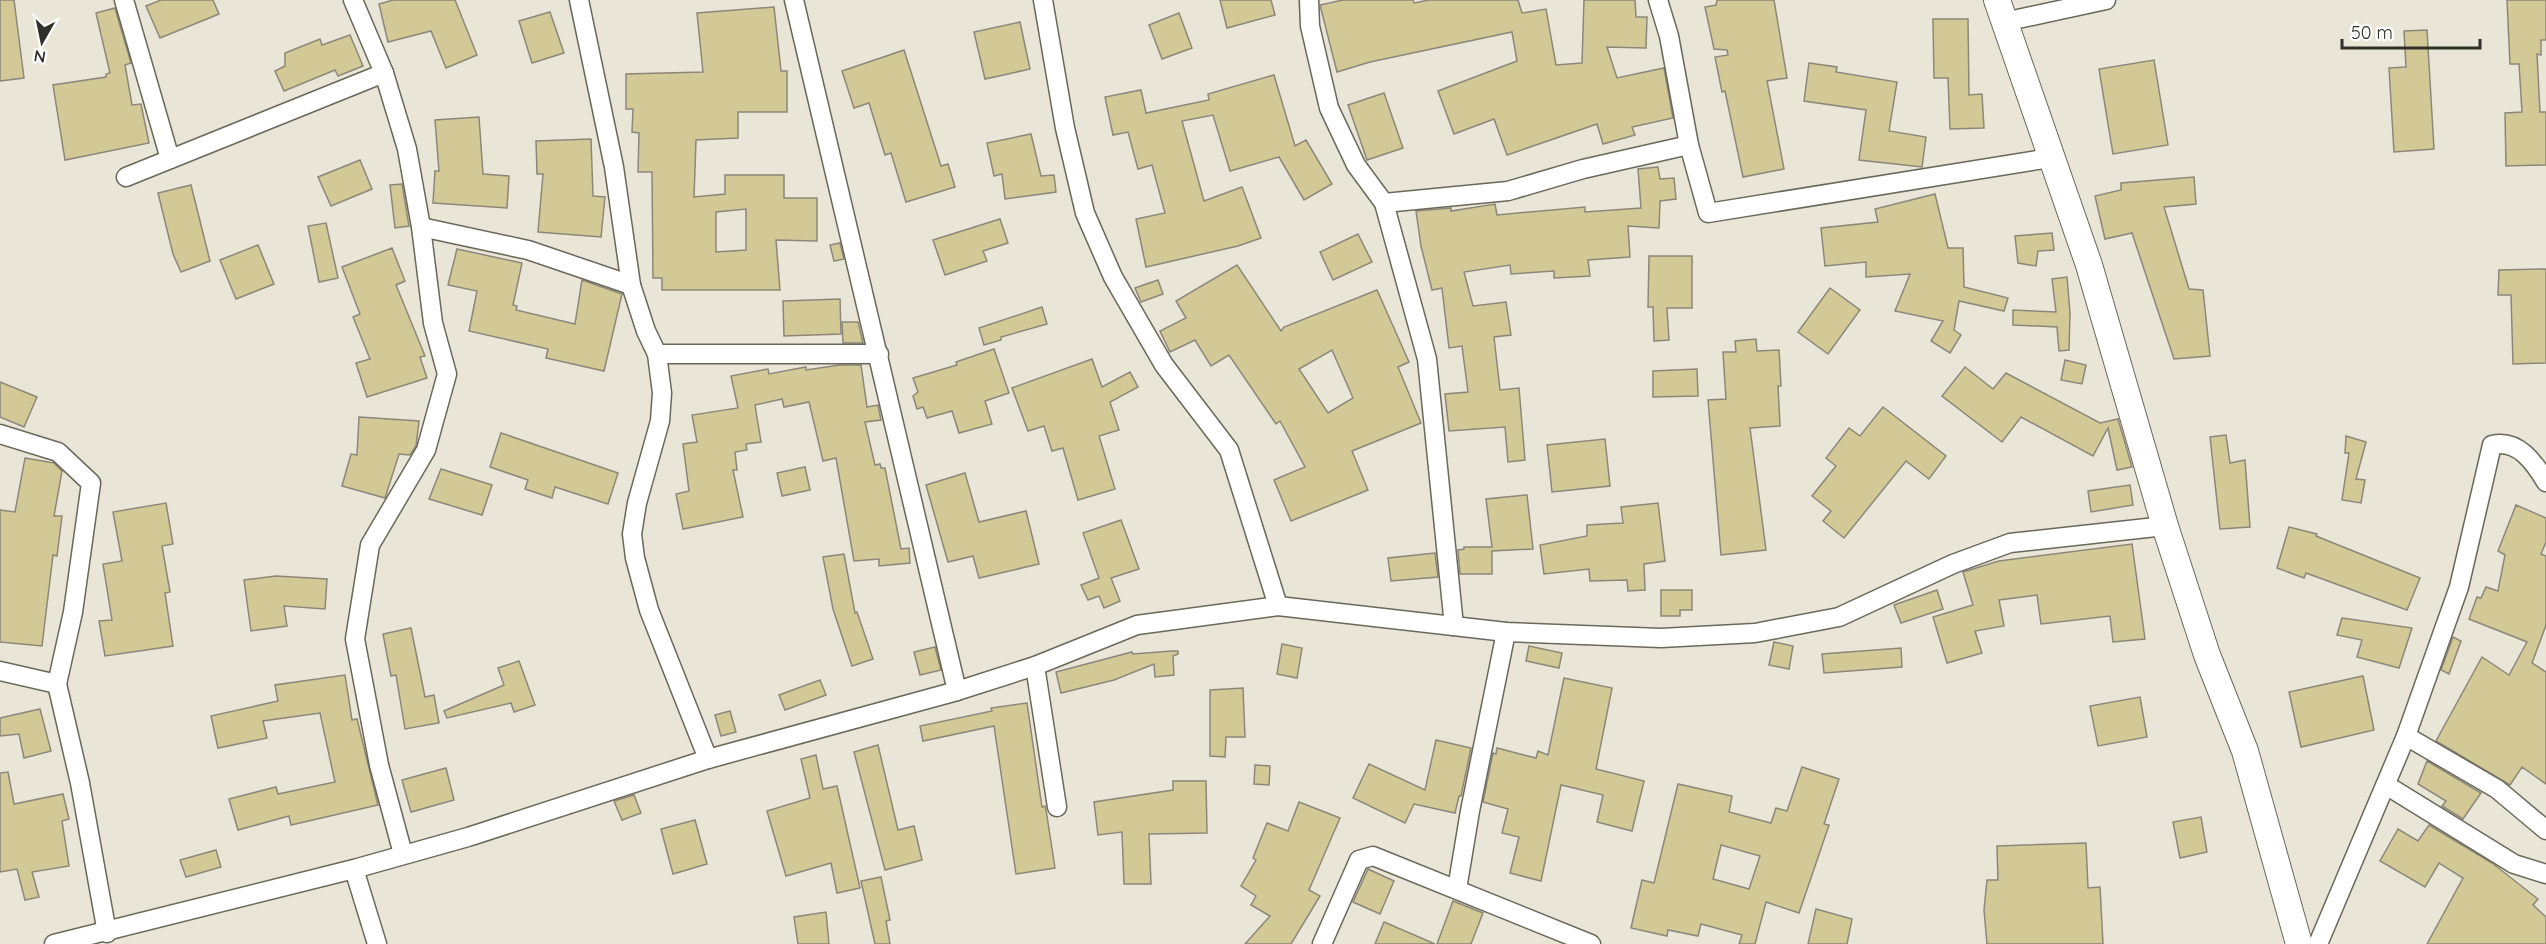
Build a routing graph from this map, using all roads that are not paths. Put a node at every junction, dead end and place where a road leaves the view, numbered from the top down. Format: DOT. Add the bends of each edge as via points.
graph roads {
  1 [pos="124,0"];
  2 [pos="353,0"];
  3 [pos="579,0"];
  4 [pos="794,0"];
  5 [pos="1043,0"];
  6 [pos="1309,0"];
  7 [pos="1658,0"];
  8 [pos="2106,0"];
  9 [pos="2046,7"];
  10 [pos="2001,11"];
  11 [pos="384,73"];
  12 [pos="1689,145"];
  13 [pos="2050,158"];
  14 [pos="170,159"];
  15 [pos="126,177"];
  16 [pos="1384,203"];
  17 [pos="421,226"];
  18 [pos="631,285"];
  19 [pos="657,354"];
  20 [pos="879,354"];
  21 [pos="0,434"];
  22 [pos="2546,482"];
  23 [pos="2165,526"];
  24 [pos="1278,606"];
  25 [pos="1454,626"];
  26 [pos="1506,632"];
  27 [pos="1035,666"];
  28 [pos="0,671"];
  29 [pos="57,684"];
  30 [pos="957,692"];
  31 [pos="2406,736"];
  32 [pos="708,759"];
  33 [pos="2386,785"];
  34 [pos="1057,807"];
  35 [pos="2546,830"];
  36 [pos="403,854"];
  37 [pos="354,869"];
  38 [pos="2546,874"];
  39 [pos="1458,889"];
  40 [pos="107,933"];
  41 [pos="54,944"];
  42 [pos="377,944"];
  43 [pos="1322,944"];
  44 [pos="1591,944"];
  45 [pos="2299,944"];
  46 [pos="2318,944"];
  1 -- 14 [label="street"];
  2 -- 11 [label="street"];
  3 -- 18 [label="street" via="614,167"];
  4 -- 20 [label="street"];
  5 -- 24 [label="street" via="1065,128 1085,213 1113,277 1164,365 1229,450"];
  6 -- 16 [label="street" via="1310,26 1329,108 1356,165"];
  7 -- 12 [label="street" via="1669,36"];
  8 -- 9 [label="street"];
  9 -- 10 [label="street"];
  10 -- 13 [label="main road"];
  11 -- 14 [label="street"];
  11 -- 17 [label="street" via="407,149"];
  12 -- 13 [label="street" via="1708,213"];
  12 -- 16 [label="street" via="1508,191"];
  13 -- 23 [label="main road" via="2114,343"];
  14 -- 15 [label="street"];
  16 -- 25 [label="street" via="1426,359"];
  17 -- 18 [label="street" via="528,250"];
  17 -- 36 [label="street" via="433,323 447,374 426,450 370,545 355,639 379,765"];
  18 -- 19 [label="street"];
  19 -- 20 [label="street"];
  19 -- 32 [label="street" via="662,393 660,421 632,534 649,610"];
  20 -- 30 [label="street"];
  21 -- 29 [label="street" via="58,452 91,483"];
  22 -- 31 [label="street" via="2535,463 2518,448 2501,443 2492,445 2459,586"];
  23 -- 26 [label="street" via="2010,543 1953,564 1839,617 1755,633 1661,638"];
  23 -- 45 [label="main road" via="2206,654 2245,751"];
  24 -- 25 [label="street"];
  24 -- 27 [label="street" via="1137,625"];
  25 -- 26 [label="street"];
  26 -- 39 [label="street"];
  27 -- 30 [label="street"];
  27 -- 34 [label="street"];
  28 -- 29 [label="street"];
  29 -- 40 [label="street" via="80,783"];
  30 -- 32 [label="street"];
  31 -- 33 [label="street"];
  31 -- 35 [label="street" via="2497,789"];
  32 -- 36 [label="street" via="468,837"];
  33 -- 38 [label="street" via="2514,864"];
  33 -- 46 [label="street"];
  36 -- 37 [label="street"];
  37 -- 40 [label="street"];
  37 -- 42 [label="street"];
  39 -- 43 [label="street" via="1365,856 1352,872"];
  39 -- 44 [label="street"];
  40 -- 41 [label="street"];
}
